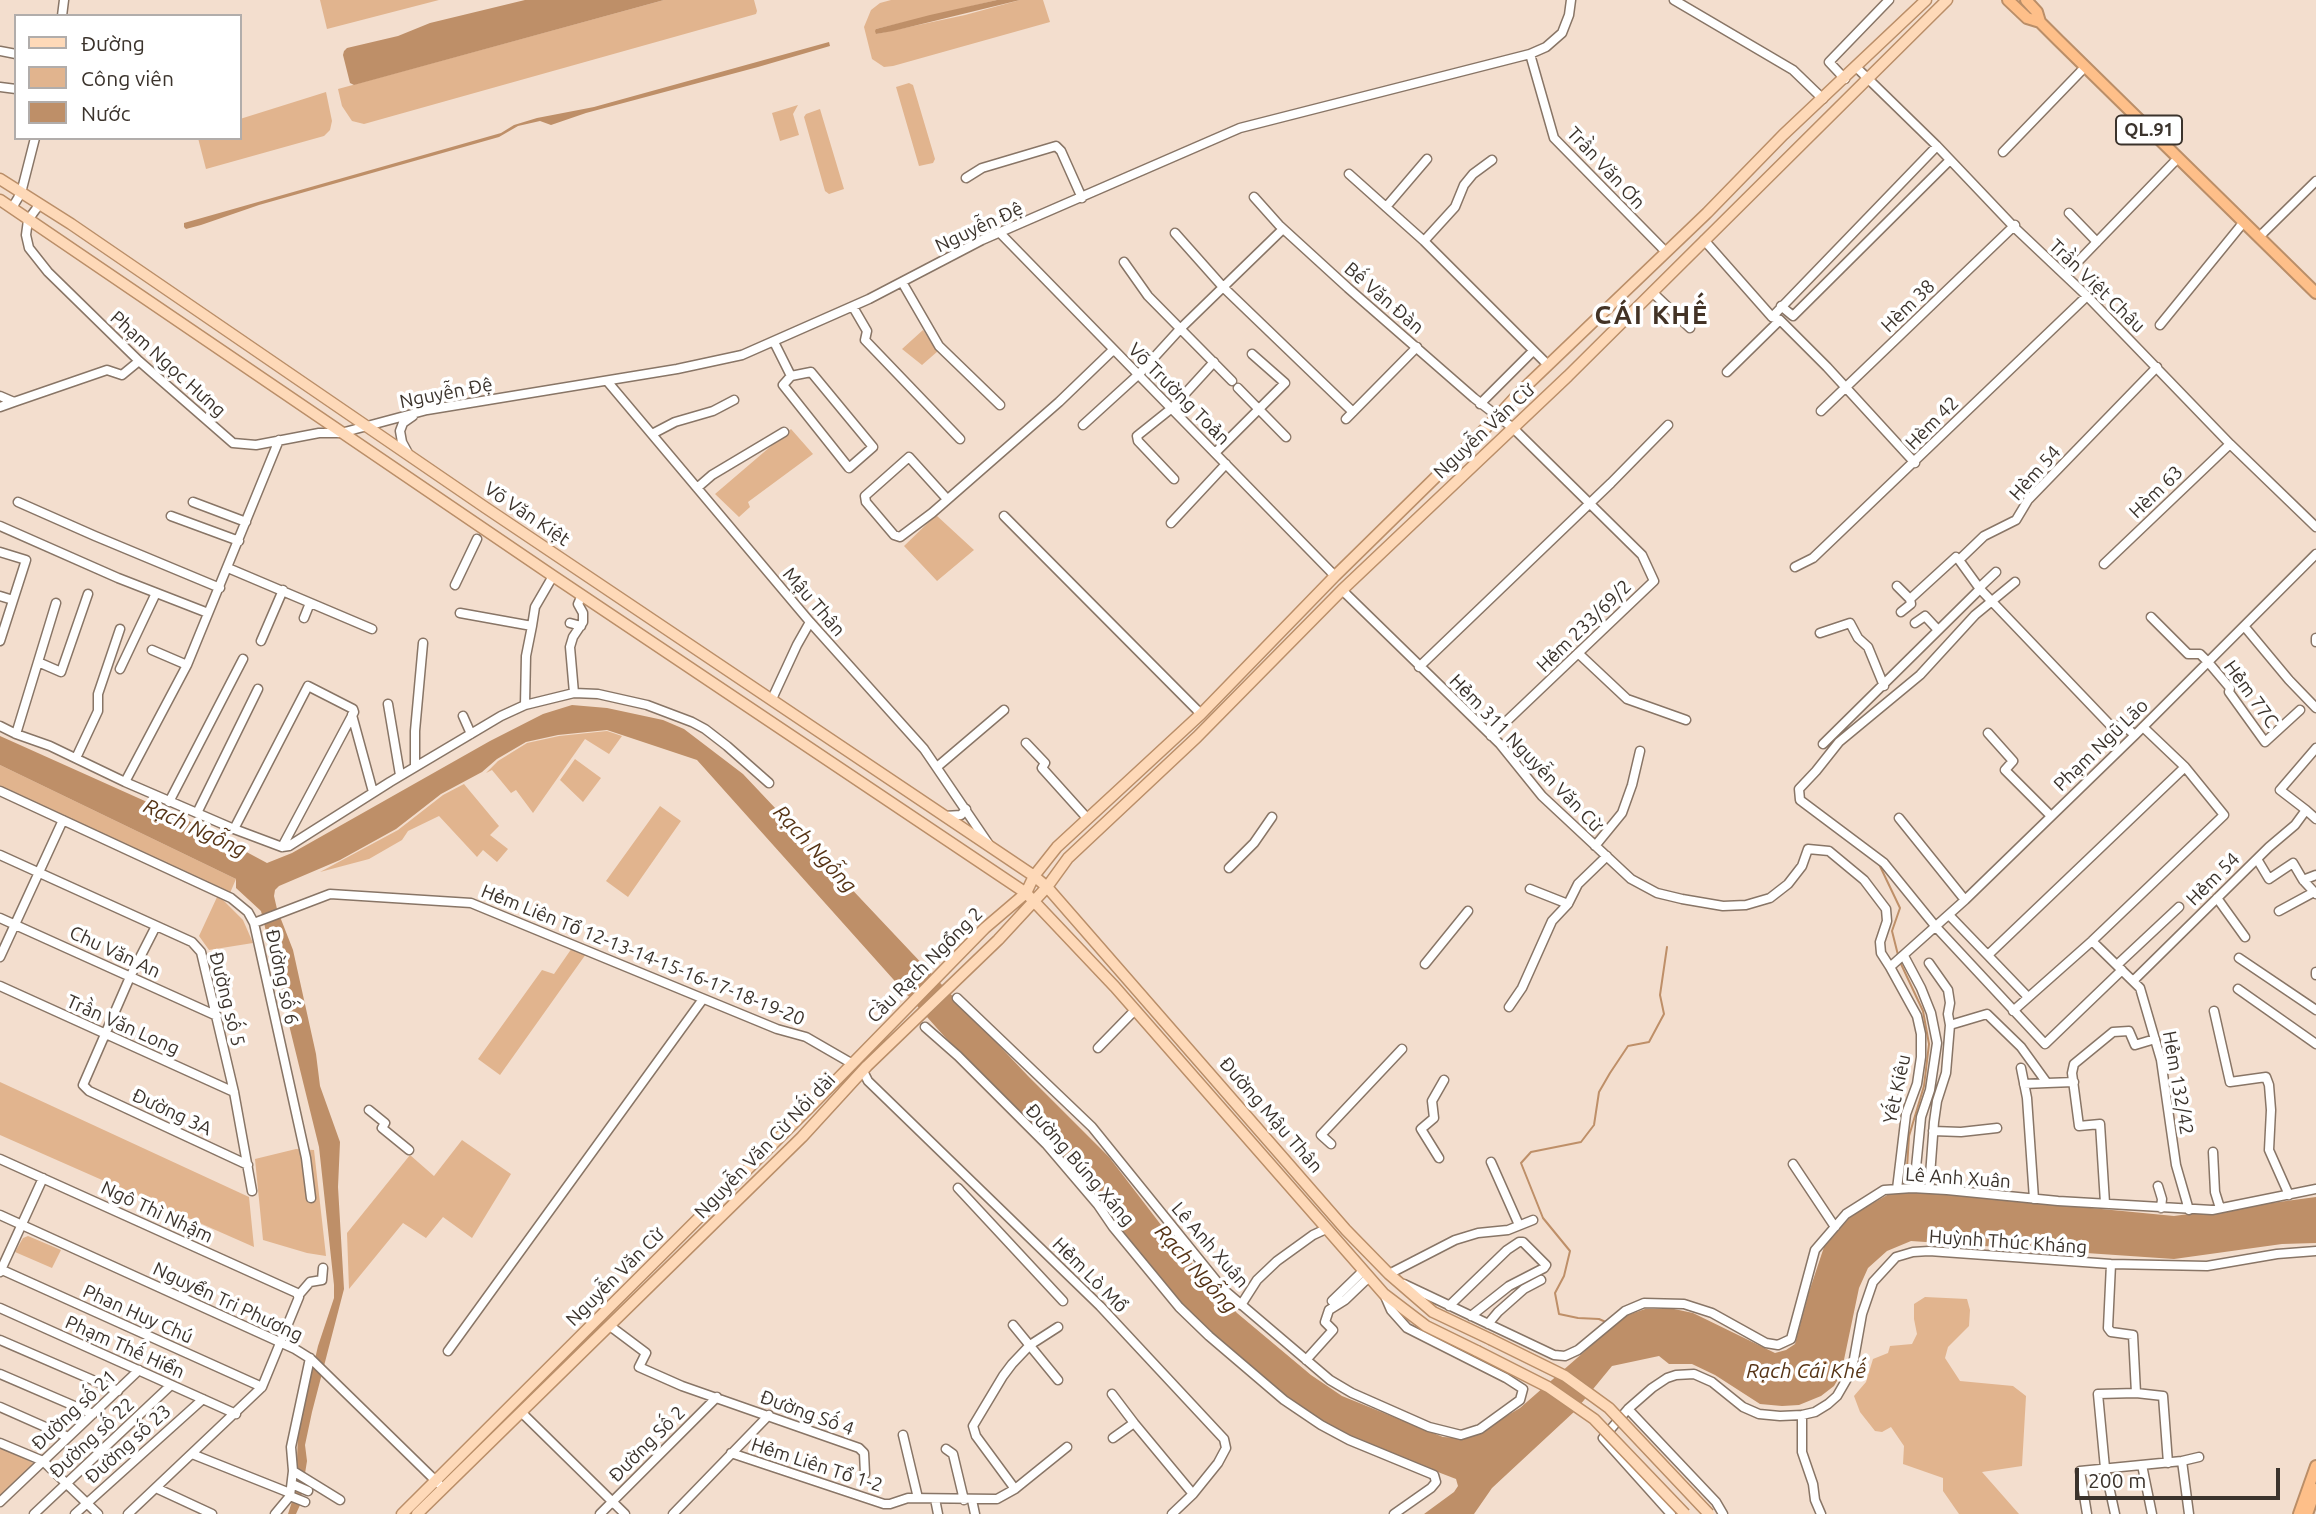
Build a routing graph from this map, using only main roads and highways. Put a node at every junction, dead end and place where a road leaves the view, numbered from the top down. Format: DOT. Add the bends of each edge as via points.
graph roads {
  1 [pos="1926,0"];
  2 [pos="1947,0"];
  3 [pos="2008,0"];
  4 [pos="2026,0"];
  5 [pos="2040,22"];
  6 [pos="0,179"];
  7 [pos="0,200"];
  8 [pos="2316,293"];
  9 [pos="1335,576"];
  10 [pos="1344,588"];
  11 [pos="1034,876"];
  12 [pos="1047,887"];
  13 [pos="1026,893"];
  14 [pos="1035,901"];
  15 [pos="1179,1038"];
  16 [pos="1168,1048"];
  17 [pos="851,1063"];
  18 [pos="865,1069"];
  19 [pos="682,1236"];
  20 [pos="692,1245"];
  21 [pos="2316,1466"];
  22 [pos="440,1485"];
  23 [pos="2316,1489"];
  24 [pos="402,1514"];
  25 [pos="417,1514"];
  26 [pos="1685,1514"];
  27 [pos="1709,1514"];
  28 [pos="2299,1514"];
  29 [pos="2307,1514"];
  1 -- 9 [label="main road, Nguyễn Văn Cừ"];
  2 -- 10 [label="main road, Nguyễn Văn Cừ"];
  3 -- 5 [label="highway, QL.91" via="2027,18"];
  4 -- 5 [label="highway, QL.91"];
  5 -- 8 [label="highway, QL.91"];
  6 -- 11 [label="main road, Võ Văn Kiệt"];
  7 -- 13 [label="main road, Võ Văn Kiệt"];
  9 -- 10 [label="main road"];
  9 -- 11 [label="main road, Nguyễn Văn Cừ" via="1200,714 1057,847"];
  10 -- 12 [label="main road, Nguyễn Văn Cừ" via="1197,737 1068,858"];
  11 -- 12 [label="main road, Võ Văn Kiệt"];
  11 -- 13 [label="main road, Nguyễn Văn Cừ"];
  12 -- 14 [label="main road, Cầu Rạch Ngổng 2"];
  12 -- 15 [label="main road, Đường Mậu Thân"];
  13 -- 14 [label="main road, Võ Văn Kiệt"];
  13 -- 17 [label="main road, Cầu Rạch Ngổng 2"];
  14 -- 16 [label="main road, Đường Mậu Thân"];
  14 -- 18 [label="main road, Cầu Rạch Ngổng 2"];
  15 -- 16 [label="main road"];
  15 -- 27 [label="main road, Đường Mậu Thân, bridge" via="1392,1278 1433,1311 1565,1376 1609,1408"];
  16 -- 26 [label="main road, Đường Mậu Thân, bridge" via="1384,1294 1426,1325 1548,1387 1594,1419"];
  17 -- 19 [label="main road, Nguyễn Văn Cừ"];
  18 -- 20 [label="main road, Nguyễn Văn Cừ Nối dài"];
  19 -- 20 [label="main road"];
  19 -- 22 [label="main road, Nguyễn Văn Cừ"];
  20 -- 22 [label="main road, Nguyễn Văn Cừ Nối dài"];
  21 -- 28 [label="highway"];
  22 -- 24 [label="main road, Nguyễn Văn Cừ"];
  22 -- 25 [label="main road, Nguyễn Văn Cừ Nối dài"];
  23 -- 29 [label="highway"];
}
